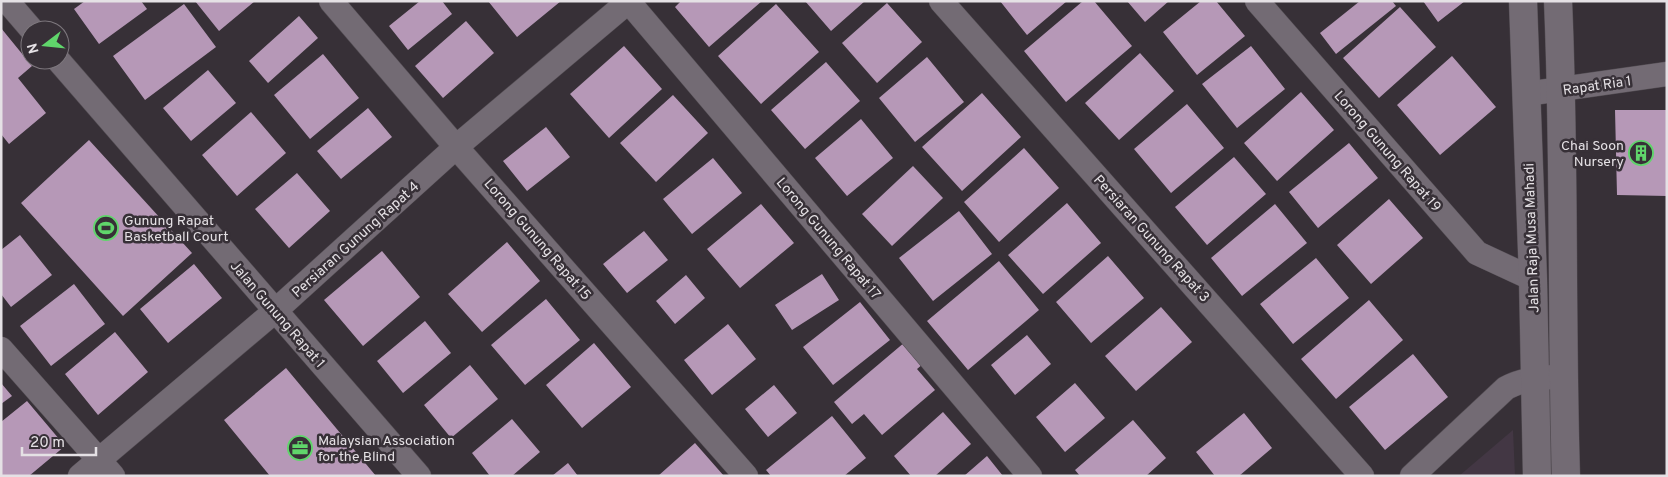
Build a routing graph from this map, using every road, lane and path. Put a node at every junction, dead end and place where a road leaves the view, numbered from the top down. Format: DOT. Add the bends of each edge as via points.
graph roads {
  1 [pos="7,1"];
  2 [pos="331,1"];
  3 [pos="941,1"];
  4 [pos="1257,1"];
  5 [pos="1523,1"];
  6 [pos="1558,1"];
  7 [pos="628,2"];
  8 [pos="23,20"];
  9 [pos="67,70"];
  10 [pos="1667,74"];
  11 [pos="1562,90"];
  12 [pos="1526,94"];
  13 [pos="456,147"];
  14 [pos="1533,279"];
  15 [pos="275,311"];
  16 [pos="1,349"];
  17 [pos="1563,376"];
  18 [pos="1534,378"];
  19 [pos="106,468"];
  20 [pos="80,476"];
  21 [pos="419,476"];
  22 [pos="746,476"];
  23 [pos="1030,476"];
  24 [pos="1362,476"];
  25 [pos="1412,476"];
  26 [pos="1537,476"];
  27 [pos="1566,476"];
  1 -- 8 [label="street"];
  2 -- 13 [label="street, Lorong Gunung Rapat 15"];
  3 -- 24 [label="street, Persiaran Gunung Rapat 3"];
  4 -- 14 [label="street, Lorong Gunung Rapat 19" via="1478,253"];
  5 -- 12 [label="main road, Jalan Raja Musa Mahadi"];
  6 -- 11 [label="main road, Jalan Raja Musa Mahadi"];
  7 -- 13 [label="street, Persiaran Gunung Rapat 4"];
  7 -- 23 [label="street, Lorong Gunung Rapat 17"];
  9 -- 15 [label="street, Jalan Gunung Rapat 1"];
  10 -- 11 [label="street, Rapat Ria 1"];
  11 -- 12 [label="street, Rapat Ria 1"];
  11 -- 17 [label="main road, Jalan Raja Musa Mahadi"];
  12 -- 14 [label="main road, Jalan Raja Musa Mahadi"];
  13 -- 15 [label="street, Persiaran Gunung Rapat 4"];
  13 -- 22 [label="street, Lorong Gunung Rapat 15"];
  14 -- 18 [label="main road, Jalan Raja Musa Mahadi"];
  15 -- 19 [label="street, Persiaran Gunung Rapat 4"];
  15 -- 21 [label="street, Jalan Gunung Rapat 1"];
  16 -- 19 [label="street"];
  17 -- 18 [label="street"];
  17 -- 27 [label="main road, Jalan Raja Musa Mahadi"];
  18 -- 25 [label="street" via="1506,388"];
  18 -- 26 [label="main road, Jalan Raja Musa Mahadi"];
  19 -- 20 [label="street, Persiaran Gunung Rapat 4"];
}
